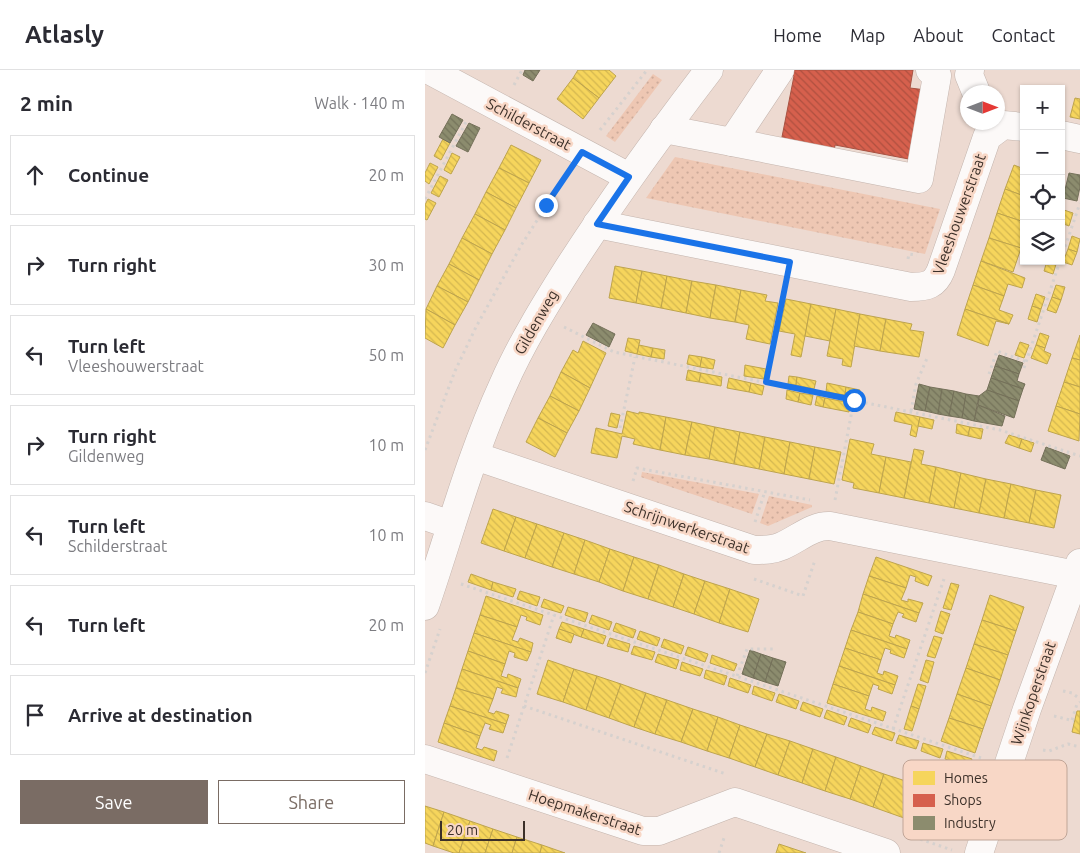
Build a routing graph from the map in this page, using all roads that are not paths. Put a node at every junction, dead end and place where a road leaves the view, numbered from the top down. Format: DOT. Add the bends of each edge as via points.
graph roads {
  1 [pos="429,70"];
  2 [pos="709,70"];
  3 [pos="780,70"];
  4 [pos="930,70"];
  5 [pos="970,70"];
  6 [pos="973,85"];
  7 [pos="1005,125"];
  8 [pos="1020,126"];
  9 [pos="664,129"];
  10 [pos="989,130"];
  11 [pos="1065,136"];
  12 [pos="1080,139"];
  13 [pos="732,142"];
  14 [pos="629,177"];
  15 [pos="597,224"];
  16 [pos="475,456"];
  17 [pos="425,516"];
  18 [pos="451,525"];
  19 [pos="1078,569"];
  20 [pos="425,606"];
  21 [pos="425,759"];
  22 [pos="1010,760"];
  23 [pos="983,840"];
  24 [pos="886,853"];
  25 [pos="979,853"];
  1 -- 14 [label="street, Schilderstraat"];
  2 -- 9 [label="street, Gildenweg"];
  3 -- 13 [label="street"];
  4 -- 13 [label="street" via="937,76 919,179"];
  5 -- 6 [label="street"];
  7 -- 8 [label="street, Vleeshouwerstraat"];
  9 -- 13 [label="street"];
  9 -- 14 [label="street, Gildenweg"];
  10 -- 15 [label="street, Vleeshouwerstraat" via="941,270 934,283 928,286 917,287"];
  11 -- 12 [label="street"];
  14 -- 15 [label="street, Gildenweg"];
  15 -- 16 [label="street, Gildenweg" via="520,348"];
  16 -- 18 [label="street, Gildenweg"];
  16 -- 19 [label="street, Schrijnwerkerstraat" via="754,550 773,549 824,526"];
  17 -- 18 [label="street"];
  18 -- 20 [label="street, Gildenweg"];
  19 -- 22 [label="street, Wijnkoperstraat"];
  21 -- 24 [label="street, Hoepmakerstraat" via="643,831 652,832 730,803 739,803"];
  23 -- 25 [label="street, Wijnkoperstraat"];
}
